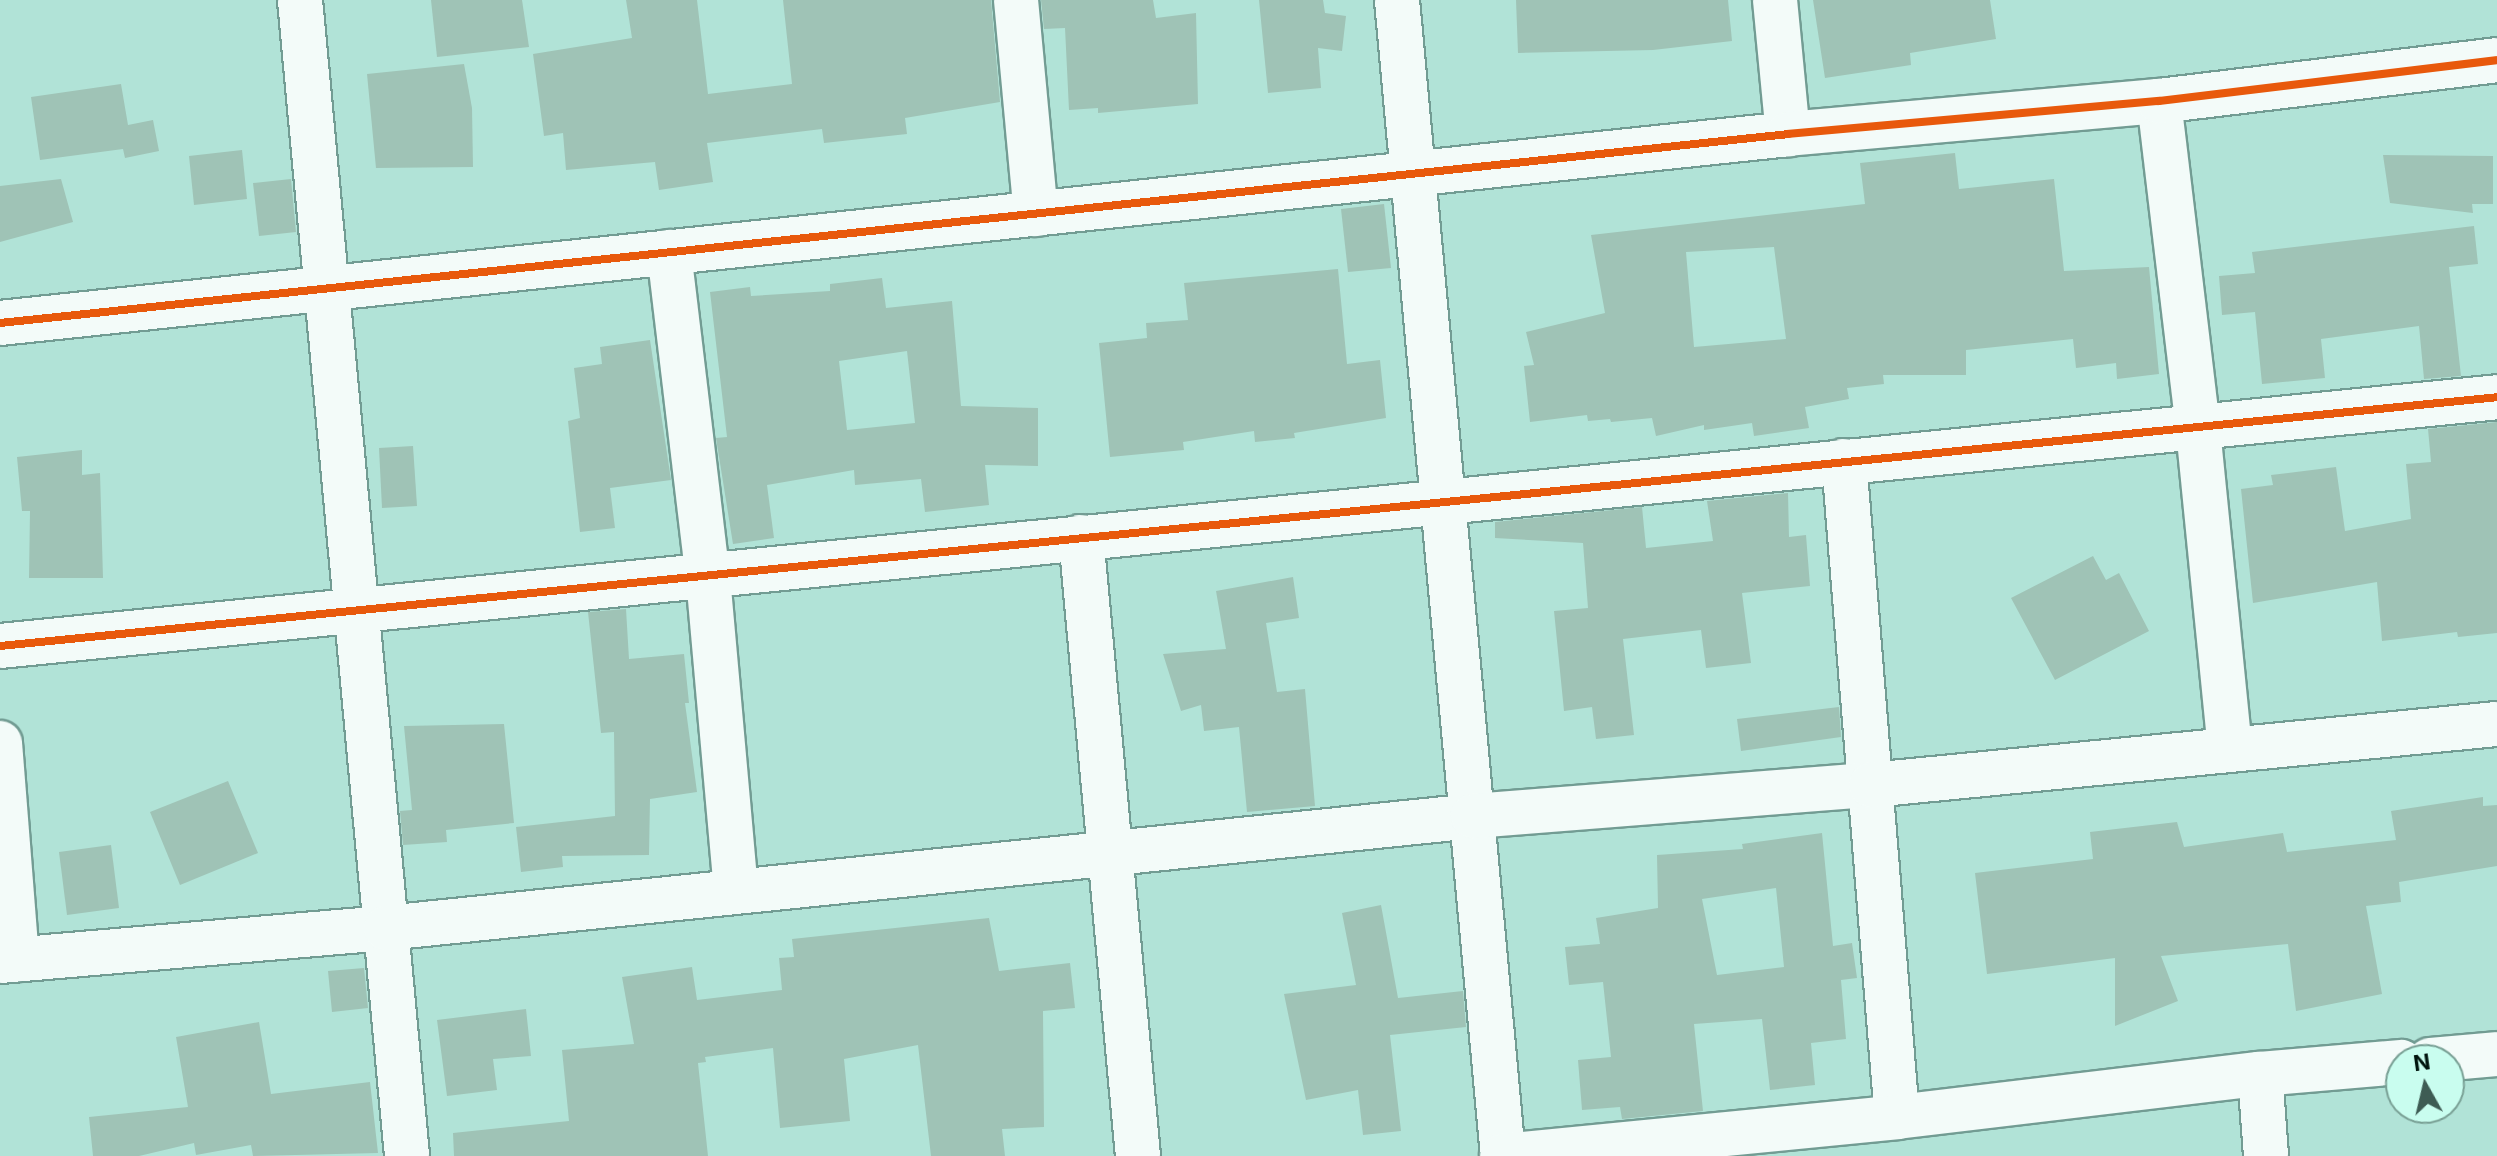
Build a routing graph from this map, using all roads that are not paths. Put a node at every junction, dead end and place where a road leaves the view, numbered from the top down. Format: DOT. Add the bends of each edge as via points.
graph roads {
  1 [pos="300,0"];
  2 [pos="1016,0"];
  3 [pos="1397,0"];
  4 [pos="1775,0"];
  5 [pos="2497,60"];
  6 [pos="2159,101"];
  7 [pos="1788,134"];
  8 [pos="1414,174"];
  9 [pos="1036,214"];
  10 [pos="669,252"];
  11 [pos="326,288"];
  12 [pos="0,323"];
  13 [pos="2497,397"];
  14 [pos="2198,429"];
  15 [pos="1844,461"];
  16 [pos="1445,502"];
  17 [pos="1081,537"];
  18 [pos="708,577"];
  19 [pos="356,612"];
  20 [pos="0,646"];
  21 [pos="2497,724"];
  22 [pos="0,743"];
  23 [pos="2230,748"];
  24 [pos="1871,785"];
  25 [pos="1473,816"];
  26 [pos="1109,855"];
  27 [pos="736,890"];
  28 [pos="386,928"];
  29 [pos="9,960"];
  30 [pos="2497,1054"];
  31 [pos="2465,1057"];
  32 [pos="2385,1063"];
  33 [pos="2260,1074"];
  34 [pos="1897,1117"];
  35 [pos="407,1156"];
  36 [pos="1138,1156"];
  37 [pos="1503,1156"];
  38 [pos="2266,1156"];
  1 -- 11 [label="street"];
  2 -- 9 [label="street"];
  3 -- 8 [label="street"];
  4 -- 7 [label="street"];
  5 -- 6 [label="street"];
  6 -- 7 [label="street"];
  6 -- 14 [label="street"];
  7 -- 8 [label="street"];
  8 -- 9 [label="street"];
  8 -- 16 [label="street"];
  9 -- 10 [label="street"];
  10 -- 11 [label="street"];
  10 -- 18 [label="street"];
  11 -- 12 [label="street"];
  11 -- 19 [label="street"];
  13 -- 14 [label="street"];
  14 -- 15 [label="street"];
  14 -- 23 [label="street"];
  15 -- 16 [label="street"];
  15 -- 24 [label="street"];
  16 -- 17 [label="street"];
  16 -- 25 [label="street"];
  17 -- 18 [label="street"];
  17 -- 26 [label="street"];
  18 -- 19 [label="street"];
  18 -- 27 [label="street"];
  19 -- 20 [label="street"];
  19 -- 28 [label="street"];
  21 -- 23 [label="street"];
  22 -- 29 [label="street"];
  23 -- 24 [label="street"];
  24 -- 25 [label="street"];
  24 -- 34 [label="street"];
  25 -- 26 [label="street"];
  25 -- 37 [label="street"];
  26 -- 27 [label="street"];
  26 -- 36 [label="street"];
  27 -- 28 [label="street"];
  28 -- 29 [label="street"];
  28 -- 35 [label="street"];
  30 -- 31 [label="street"];
  32 -- 33 [label="street"];
  33 -- 34 [label="street"];
  33 -- 38 [label="street"];
  34 -- 37 [label="street"];
}
